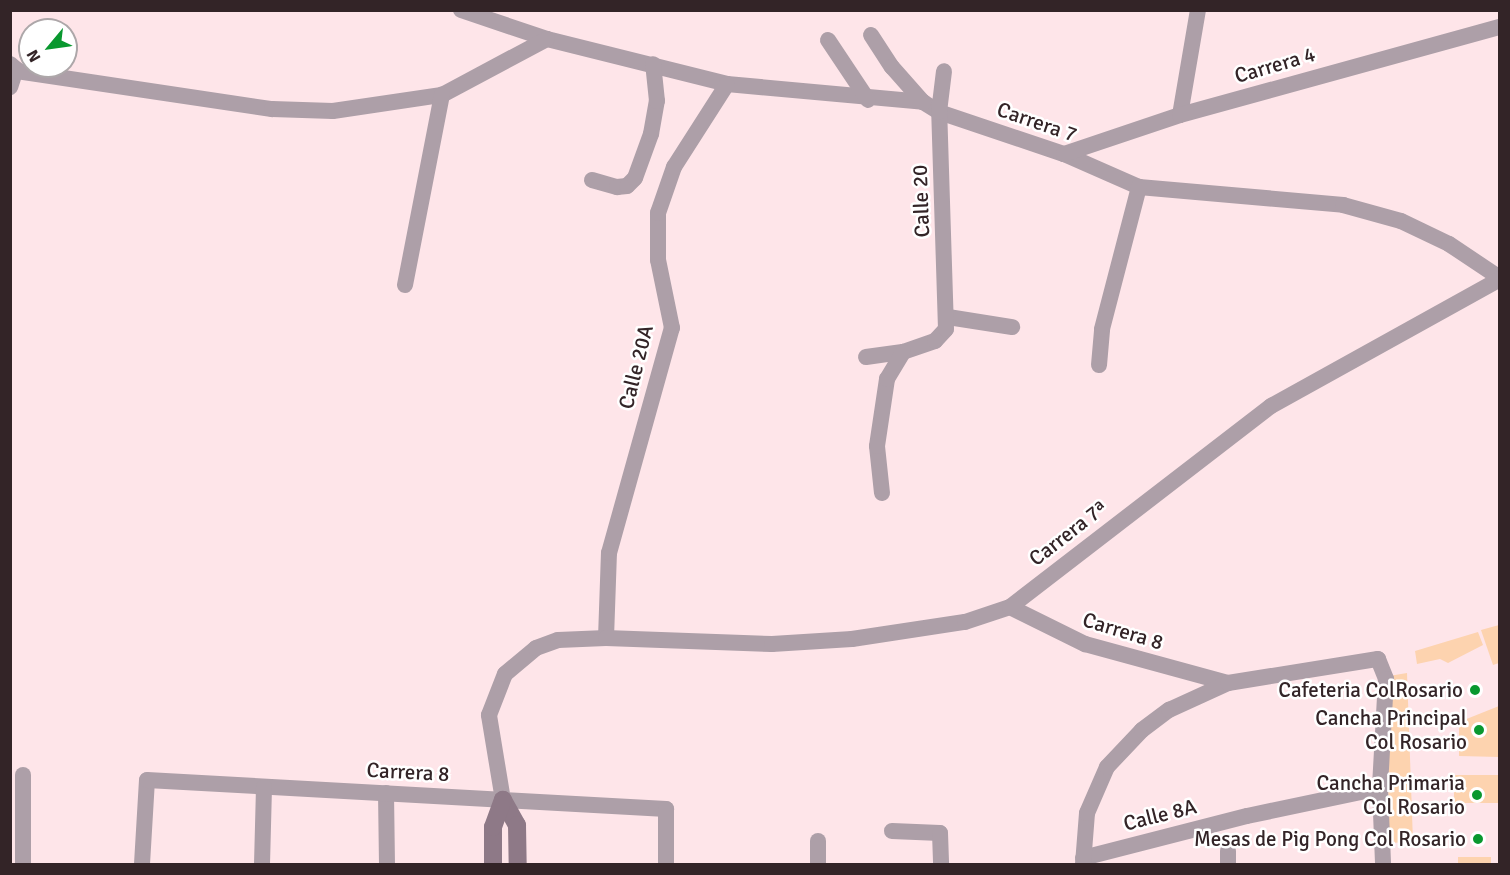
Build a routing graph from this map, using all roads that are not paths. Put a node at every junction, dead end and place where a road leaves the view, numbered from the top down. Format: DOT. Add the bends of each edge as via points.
graph roads {
  1 [pos="461,10"];
  2 [pos="1198,10"];
  3 [pos="1500,27"];
  4 [pos="871,35"];
  5 [pos="547,39"];
  6 [pos="828,40"];
  7 [pos="653,64"];
  8 [pos="12,68"];
  9 [pos="944,71"];
  10 [pos="726,84"];
  11 [pos="10,87"];
  12 [pos="442,95"];
  13 [pos="868,100"];
  14 [pos="923,102"];
  15 [pos="939,112"];
  16 [pos="1180,115"];
  17 [pos="1064,154"];
  18 [pos="591,180"];
  19 [pos="1139,187"];
  20 [pos="1500,278"];
  21 [pos="405,285"];
  22 [pos="947,323"];
  23 [pos="1012,327"];
  24 [pos="903,352"];
  25 [pos="866,357"];
  26 [pos="1099,365"];
  27 [pos="882,493"];
  28 [pos="1010,607"];
  29 [pos="606,638"];
  30 [pos="1228,683"];
  31 [pos="23,775"];
  32 [pos="264,787"];
  33 [pos="1380,788"];
  34 [pos="386,793"];
  35 [pos="503,800"];
  36 [pos="892,831"];
  37 [pos="818,841"];
  38 [pos="1083,861"];
  39 [pos="23,864"];
  40 [pos="142,864"];
  41 [pos="262,864"];
  42 [pos="387,864"];
  43 [pos="493,864"];
  44 [pos="518,864"];
  45 [pos="666,864"];
  46 [pos="818,864"];
  47 [pos="941,864"];
  48 [pos="1383,864"];
  1 -- 5 [label="street, Carrera 7"];
  2 -- 16 [label="street"];
  3 -- 16 [label="street, Carrera 4"];
  4 -- 14 [label="street" via="892,67"];
  5 -- 7 [label="street, Carrera 7"];
  5 -- 12 [label="street"];
  6 -- 13 [label="street"];
  7 -- 10 [label="street, Carrera 7"];
  7 -- 18 [label="street" via="657,101 651,134 635,178 627,186 617,187"];
  8 -- 11 [label="street"];
  8 -- 12 [label="street" via="272,109 366,108"];
  9 -- 15 [label="street, Calle 20"];
  10 -- 13 [label="street, Carrera 7"];
  10 -- 29 [label="street, Calle 20A" via="674,167 658,213 658,260 672,328 609,554"];
  12 -- 21 [label="street"];
  13 -- 14 [label="street, Carrera 7"];
  14 -- 15 [label="street, Carrera 7"];
  15 -- 17 [label="street, Carrera 7"];
  15 -- 22 [label="street, Calle 20"];
  16 -- 17 [label="street, Carrera 4"];
  17 -- 19 [label="street, Carrera 7"];
  19 -- 20 [label="street, Carrera 7" via="1343,205 1401,221 1449,244"];
  19 -- 26 [label="street" via="1102,329"];
  20 -- 28 [label="street, Carrera 7ª" via="1271,406"];
  22 -- 23 [label="street"];
  22 -- 24 [label="street" via="935,341"];
  24 -- 25 [label="street"];
  24 -- 27 [label="street" via="887,379 878,446"];
  28 -- 29 [label="street, Carrera 7ª" via="965,622 852,639 772,644"];
  28 -- 30 [label="street, Carrera 8" via="1085,644"];
  29 -- 35 [label="street, Carrera 7ª" via="547,644 521,657 505,674 489,715"];
  30 -- 33 [label="street, Carrera 8" via="1378,659 1386,679"];
  30 -- 38 [label="street, Carrera 8" via="1169,710 1142,730 1107,767 1088,813"];
  31 -- 39 [label="street"];
  32 -- 34 [label="street, Carrera 8"];
  32 -- 40 [label="street, Carrera 8" via="147,780"];
  32 -- 41 [label="street"];
  33 -- 38 [label="street, Calle 8A" via="1248,816"];
  33 -- 48 [label="street"];
  34 -- 35 [label="street, Carrera 8"];
  34 -- 42 [label="street"];
  35 -- 43 [label="street" via="493,826"];
  35 -- 44 [label="street" via="517,825"];
  35 -- 45 [label="street, Carrera 8" via="666,809"];
  36 -- 47 [label="street" via="940,833"];
  37 -- 46 [label="street"];
}
